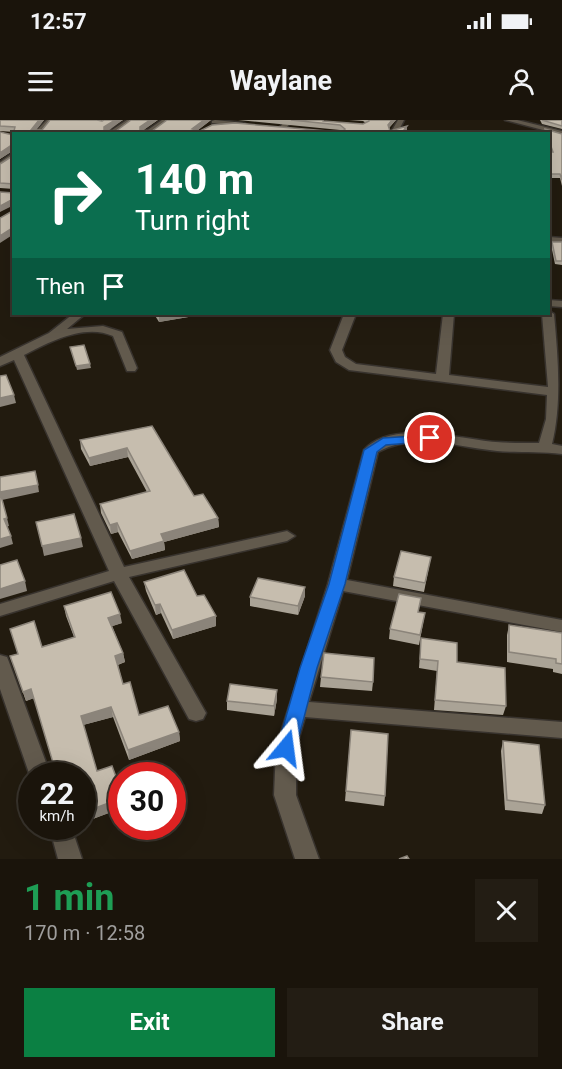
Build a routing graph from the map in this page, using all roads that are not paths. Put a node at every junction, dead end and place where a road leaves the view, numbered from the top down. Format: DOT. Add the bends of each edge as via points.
graph roads {
  1 [pos="51,120"];
  2 [pos="132,120"];
  3 [pos="167,120"];
  4 [pos="289,120"];
  5 [pos="508,120"];
  6 [pos="216,121"];
  7 [pos="301,121"];
  8 [pos="524,125"];
  9 [pos="248,126"];
  10 [pos="562,126"];
  11 [pos="206,128"];
  12 [pos="270,128"];
  13 [pos="293,130"];
  14 [pos="279,131"];
  15 [pos="38,132"];
  16 [pos="112,132"];
  17 [pos="148,132"];
  18 [pos="562,133"];
  19 [pos="12,156"];
  20 [pos="0,167"];
  21 [pos="78,315"];
  22 [pos="350,315"];
  23 [pos="449,315"];
  24 [pos="548,315"];
  25 [pos="53,335"];
  26 [pos="18,355"];
  27 [pos="0,362"];
  28 [pos="131,368"];
  29 [pos="442,378"];
  30 [pos="558,392"];
  31 [pos="544,447"];
  32 [pos="562,450"];
  33 [pos="286,536"];
  34 [pos="118,574"];
  35 [pos="337,584"];
  36 [pos="0,610"];
  37 [pos="562,626"];
  38 [pos="0,662"];
  39 [pos="297,709"];
  40 [pos="196,712"];
  41 [pos="562,730"];
  42 [pos="36,762"];
  43 [pos="64,840"];
  44 [pos="70,859"];
  45 [pos="307,859"];
  1 -- 15 [label="street"];
  2 -- 16 [label="street"];
  3 -- 17 [label="street"];
  4 -- 7 [label="street"];
  4 -- 14 [label="street"];
  5 -- 8 [label="street"];
  6 -- 9 [label="street"];
  6 -- 11 [label="street"];
  8 -- 10 [label="street"];
  8 -- 18 [label="street"];
  12 -- 14 [label="street"];
  13 -- 14 [label="street"];
  19 -- 20 [label="street"];
  21 -- 25 [label="street"];
  22 -- 29 [label="street" via="338,340 336,351 340,359 367,370"];
  23 -- 29 [label="street"];
  24 -- 30 [label="street"];
  25 -- 26 [label="street"];
  25 -- 28 [label="street" via="114,332"];
  26 -- 27 [label="street"];
  26 -- 34 [label="street"];
  29 -- 30 [label="street"];
  30 -- 31 [label="street" via="551,437"];
  31 -- 32 [label="street"];
  31 -- 35 [label="street" via="430,438 383,442 371,450 365,466"];
  33 -- 34 [label="street"];
  34 -- 36 [label="street"];
  34 -- 40 [label="street"];
  35 -- 37 [label="street"];
  35 -- 39 [label="street"];
  38 -- 42 [label="street"];
  39 -- 41 [label="street"];
  39 -- 45 [label="street" via="286,748 285,795"];
  43 -- 44 [label="street"];
}
